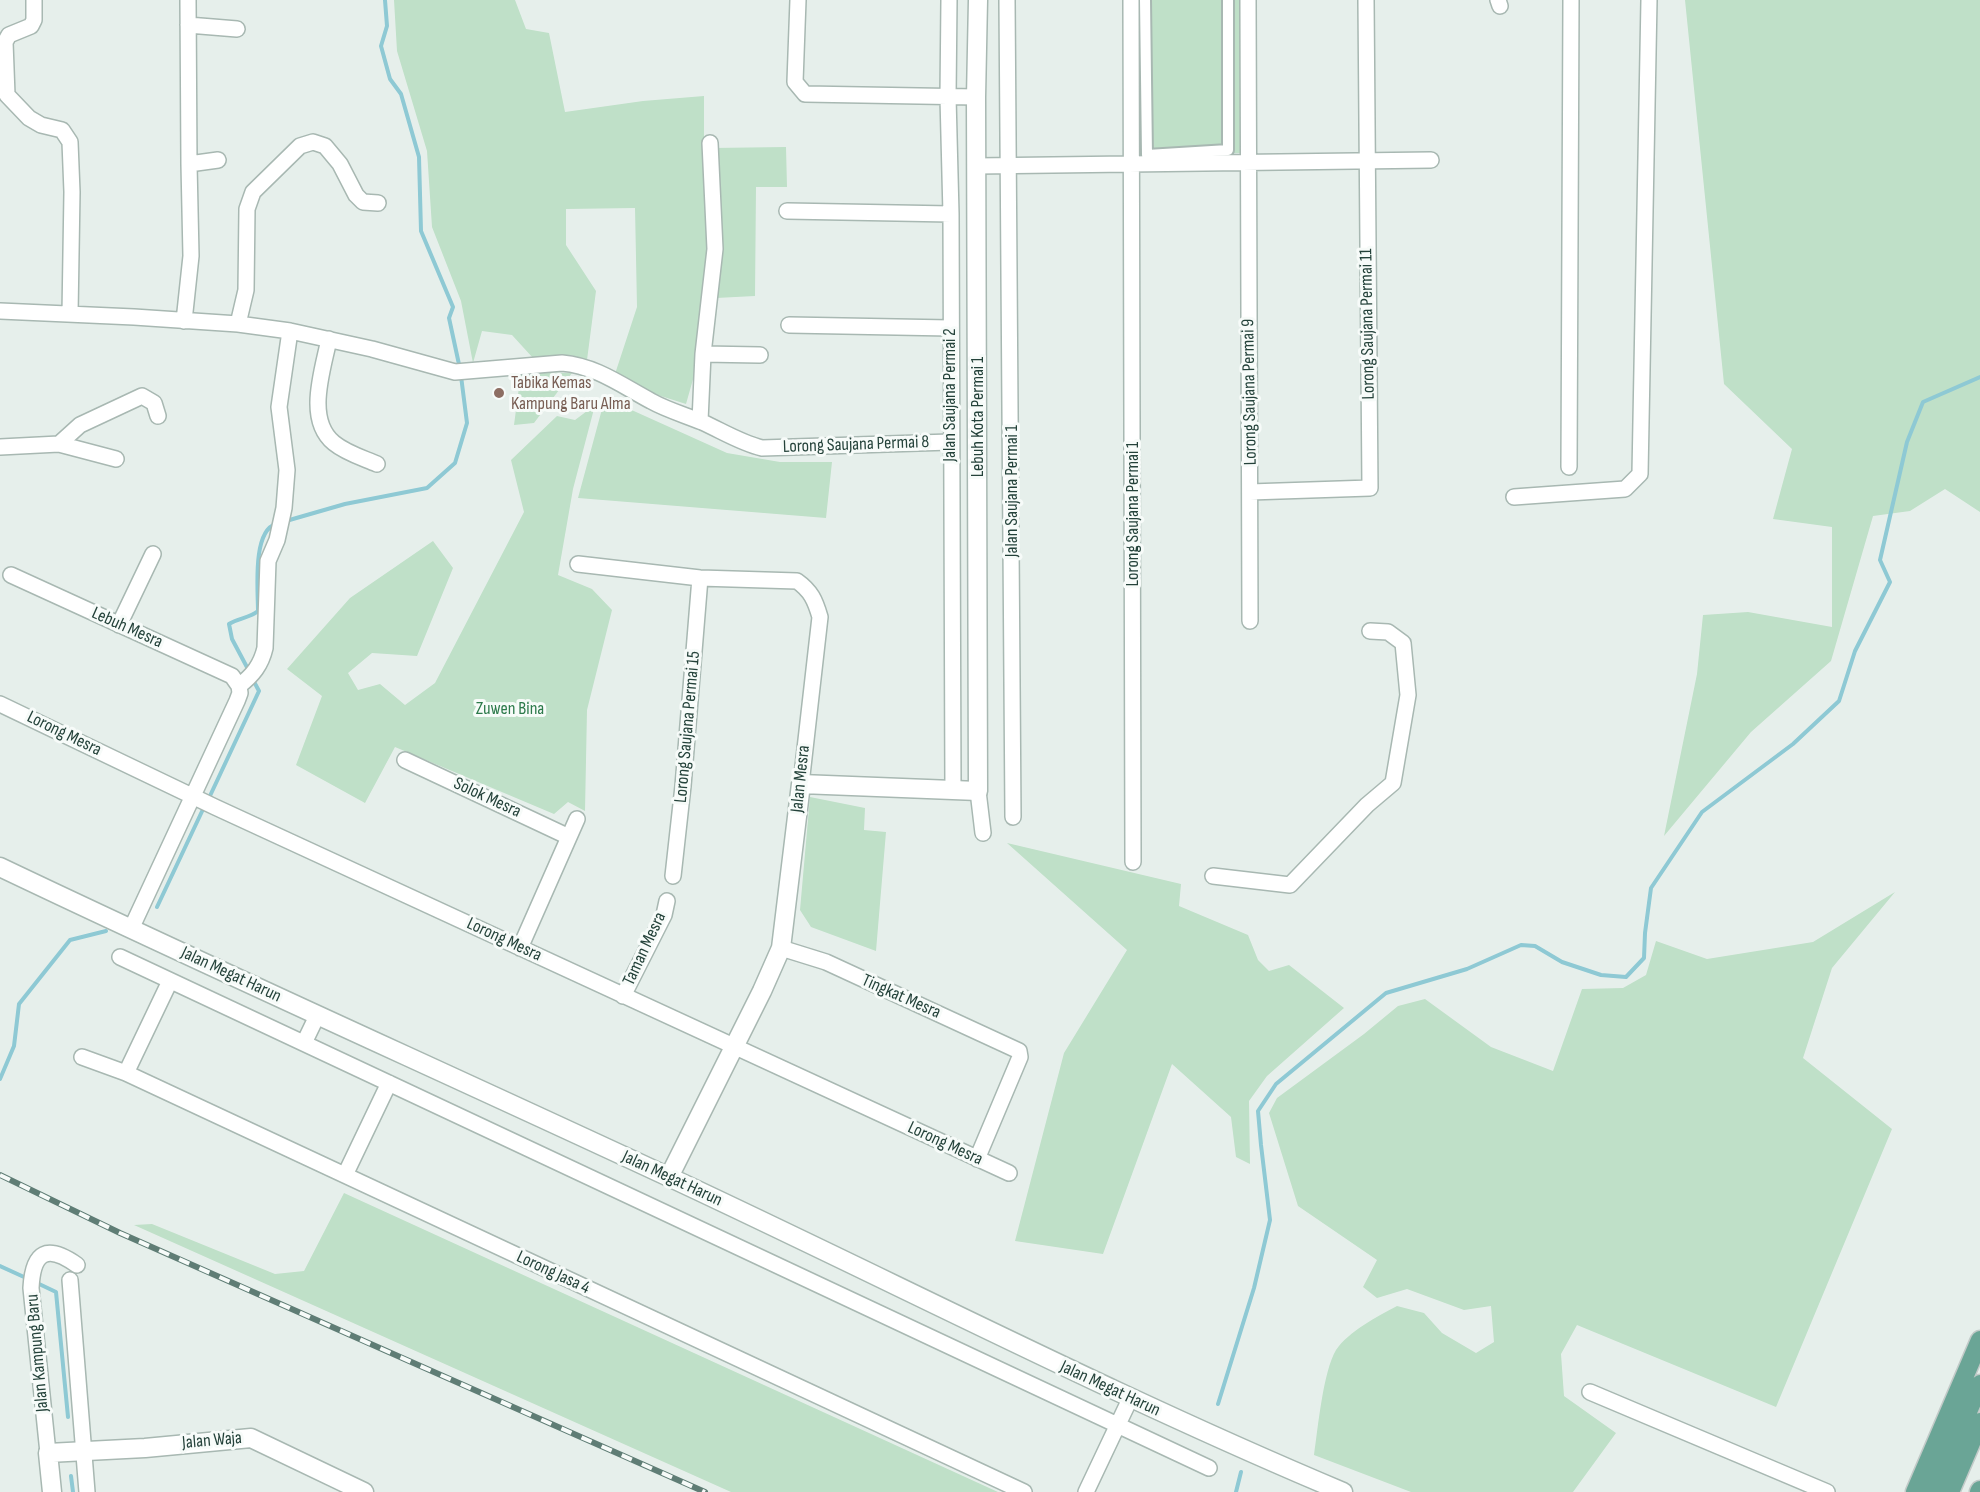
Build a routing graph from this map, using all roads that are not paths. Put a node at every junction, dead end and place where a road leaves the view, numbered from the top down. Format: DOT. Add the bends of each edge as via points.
graph roads {
  1 [pos="34,0"];
  2 [pos="188,0"];
  3 [pos="798,0"];
  4 [pos="949,0"];
  5 [pos="978,0"];
  6 [pos="1007,0"];
  7 [pos="1131,0"];
  8 [pos="1146,0"];
  9 [pos="1228,0"];
  10 [pos="1248,0"];
  11 [pos="1366,0"];
  12 [pos="1571,0"];
  13 [pos="1649,0"];
  14 [pos="188,25"];
  15 [pos="237,29"];
  16 [pos="948,97"];
  17 [pos="976,97"];
  18 [pos="710,143"];
  19 [pos="218,160"];
  20 [pos="1431,160"];
  21 [pos="1367,161"];
  22 [pos="1247,163"];
  23 [pos="189,164"];
  24 [pos="1008,165"];
  25 [pos="1131,165"];
  26 [pos="977,166"];
  27 [pos="378,203"];
  28 [pos="787,211"];
  29 [pos="951,214"];
  30 [pos="0,311"];
  31 [pos="70,314"];
  32 [pos="184,321"];
  33 [pos="238,324"];
  34 [pos="789,325"];
  35 [pos="950,328"];
  36 [pos="291,331"];
  37 [pos="329,339"];
  38 [pos="703,354"];
  39 [pos="760,355"];
  40 [pos="158,416"];
  41 [pos="700,421"];
  42 [pos="950,442"];
  43 [pos="59,444"];
  44 [pos="0,447"];
  45 [pos="116,459"];
  46 [pos="377,464"];
  47 [pos="1569,466"];
  48 [pos="1250,492"];
  49 [pos="1514,497"];
  50 [pos="153,554"];
  51 [pos="578,564"];
  52 [pos="11,575"];
  53 [pos="700,578"];
  54 [pos="1250,621"];
  55 [pos="118,624"];
  56 [pos="1370,631"];
  57 [pos="248,679"];
  58 [pos="0,704"];
  59 [pos="405,760"];
  60 [pos="801,784"];
  61 [pos="953,790"];
  62 [pos="978,791"];
  63 [pos="203,801"];
  64 [pos="1013,817"];
  65 [pos="577,819"];
  66 [pos="983,833"];
  67 [pos="569,837"];
  68 [pos="1133,862"];
  69 [pos="0,867"];
  70 [pos="673,876"];
  71 [pos="1214,876"];
  72 [pos="667,901"];
  73 [pos="131,929"];
  74 [pos="520,948"];
  75 [pos="781,948"];
  76 [pos="120,957"];
  77 [pos="170,981"];
  78 [pos="623,996"];
  79 [pos="317,1016"];
  80 [pos="304,1043"];
  81 [pos="734,1046"];
  82 [pos="81,1057"];
  83 [pos="126,1073"];
  84 [pos="389,1083"];
  85 [pos="977,1159"];
  86 [pos="1009,1173"];
  87 [pos="345,1175"];
  88 [pos="669,1177"];
  89 [pos="77,1265"];
  90 [pos="70,1280"];
  91 [pos="1980,1340"];
  92 [pos="1980,1384"];
  93 [pos="1590,1392"];
  94 [pos="1130,1399"];
  95 [pos="1980,1422"];
  96 [pos="1118,1425"];
  97 [pos="83,1452"];
  98 [pos="48,1453"];
  99 [pos="1209,1468"];
  100 [pos="52,1492"];
  101 [pos="87,1492"];
  102 [pos="362,1492"];
  103 [pos="1024,1492"];
  104 [pos="1086,1492"];
  105 [pos="1343,1492"];
  106 [pos="1827,1492"];
  107 [pos="1916,1492"];
  108 [pos="1933,1492"];
  109 [pos="1950,1492"];
  1 -- 31 [label="street" via="31,26 9,35 5,42 5,89 29,118 62,130 70,142"];
  2 -- 14 [label="street"];
  3 -- 16 [label="street" via="795,82 805,94"];
  4 -- 16 [label="street, Jalan Saujana Permai 2"];
  5 -- 17 [label="street, Lebuh Kota Permai 1"];
  6 -- 24 [label="street"];
  7 -- 25 [label="street, Lorong Saujana Permai 1"];
  8 -- 9 [label="street" via="1147,155 1228,150"];
  10 -- 22 [label="street, Lorong Saujana Permai 9"];
  11 -- 21 [label="street, Lorong Saujana Permai 11"];
  12 -- 47 [label="street"];
  13 -- 49 [label="street" via="1640,474 1624,489"];
  14 -- 15 [label="street"];
  14 -- 23 [label="street"];
  16 -- 17 [label="street"];
  16 -- 29 [label="street, Jalan Saujana Permai 2"];
  17 -- 26 [label="street, Lebuh Kota Permai 1"];
  18 -- 38 [label="street" via="715,249"];
  19 -- 23 [label="street"];
  20 -- 21 [label="street"];
  21 -- 22 [label="street"];
  21 -- 48 [label="street, Lorong Saujana Permai 11" via="1370,488"];
  22 -- 25 [label="street"];
  22 -- 48 [label="street, Lorong Saujana Permai 9"];
  23 -- 32 [label="street" via="191,256"];
  24 -- 25 [label="street"];
  24 -- 26 [label="street"];
  24 -- 64 [label="street, Jalan Saujana Permai 1"];
  25 -- 68 [label="street, Lorong Saujana Permai 1"];
  26 -- 62 [label="street, Lebuh Kota Permai 1"];
  27 -- 33 [label="street" via="363,202 356,195 340,164 325,146 313,142 300,146 253,192 247,209 246,290"];
  28 -- 29 [label="street"];
  29 -- 35 [label="street, Jalan Saujana Permai 2"];
  30 -- 31 [label="street"];
  31 -- 32 [label="street"];
  32 -- 33 [label="street"];
  33 -- 36 [label="street"];
  34 -- 35 [label="street"];
  35 -- 42 [label="street, Jalan Saujana Permai 2"];
  36 -- 37 [label="street"];
  36 -- 57 [label="street" via="279,407 287,470 281,522 268,561 265,648 262,660"];
  37 -- 41 [label="street" via="455,372 579,364 654,403"];
  37 -- 46 [label="street" via="318,401 321,424 333,442"];
  38 -- 39 [label="street"];
  38 -- 41 [label="street"];
  40 -- 43 [label="street" via="154,403 142,396 80,425"];
  41 -- 42 [label="street, Lorong Saujana Permai 8" via="762,448"];
  42 -- 61 [label="street, Jalan Saujana Permai 2"];
  43 -- 44 [label="street"];
  43 -- 45 [label="street"];
  48 -- 54 [label="street, Lorong Saujana Permai 9"];
  50 -- 55 [label="street"];
  51 -- 53 [label="street, Jalan Mesra"];
  52 -- 55 [label="street, Lebuh Mesra"];
  53 -- 60 [label="street, Jalan Mesra" via="796,581 814,598 820,616"];
  53 -- 70 [label="street, Lorong Saujana Permai 15"];
  55 -- 57 [label="street, Lebuh Mesra" via="232,676"];
  56 -- 71 [label="street" via="1388,632 1403,643 1408,695 1393,783 1290,885"];
  57 -- 63 [label="street"];
  58 -- 63 [label="street, Lorong Mesra"];
  59 -- 67 [label="street, Solok Mesra"];
  60 -- 61 [label="street"];
  60 -- 75 [label="street, Jalan Mesra"];
  61 -- 62 [label="street"];
  62 -- 66 [label="street, Lebuh Kota Permai 1"];
  63 -- 73 [label="street"];
  63 -- 74 [label="street, Lorong Mesra"];
  65 -- 67 [label="street"];
  67 -- 74 [label="street"];
  69 -- 73 [label="street, Jalan Megat Harun"];
  72 -- 78 [label="street, Taman Mesra" via="664,915"];
  73 -- 79 [label="street, Jalan Megat Harun"];
  74 -- 78 [label="street, Lorong Mesra"];
  75 -- 81 [label="street, Jalan Mesra"];
  75 -- 85 [label="street, Tingkat Mesra" via="826,962 1019,1051 1020,1057"];
  76 -- 77 [label="street, Jalan Megat Harun"];
  77 -- 80 [label="street, Jalan Megat Harun"];
  77 -- 83 [label="street"];
  78 -- 81 [label="street, Lorong Mesra"];
  79 -- 80 [label="street"];
  79 -- 88 [label="street, Jalan Megat Harun"];
  80 -- 84 [label="street, Jalan Megat Harun"];
  81 -- 85 [label="street, Lorong Mesra"];
  81 -- 88 [label="street, Jalan Mesra"];
  82 -- 83 [label="street, Lorong Jasa 4"];
  83 -- 87 [label="street, Lorong Jasa 4"];
  84 -- 87 [label="street"];
  84 -- 96 [label="street, Jalan Megat Harun"];
  85 -- 86 [label="street, Lorong Mesra"];
  87 -- 103 [label="street, Lorong Jasa 4"];
  88 -- 94 [label="street, Jalan Megat Harun"];
  89 -- 98 [label="street, Jalan Kampung Baru" via="63,1255 46,1253 32,1273"];
  90 -- 97 [label="street"];
  91 -- 107 [label="main road"];
  92 -- 108 [label="main road"];
  93 -- 106 [label="street"];
  94 -- 96 [label="street"];
  94 -- 105 [label="street, Jalan Megat Harun"];
  95 -- 109 [label="main road"];
  96 -- 99 [label="street, Jalan Megat Harun"];
  96 -- 104 [label="street"];
  97 -- 98 [label="street, Jalan Waja"];
  97 -- 101 [label="street"];
  97 -- 102 [label="street, Jalan Waja" via="251,1438"];
  98 -- 100 [label="street, Jalan Kampung Baru"];
}
